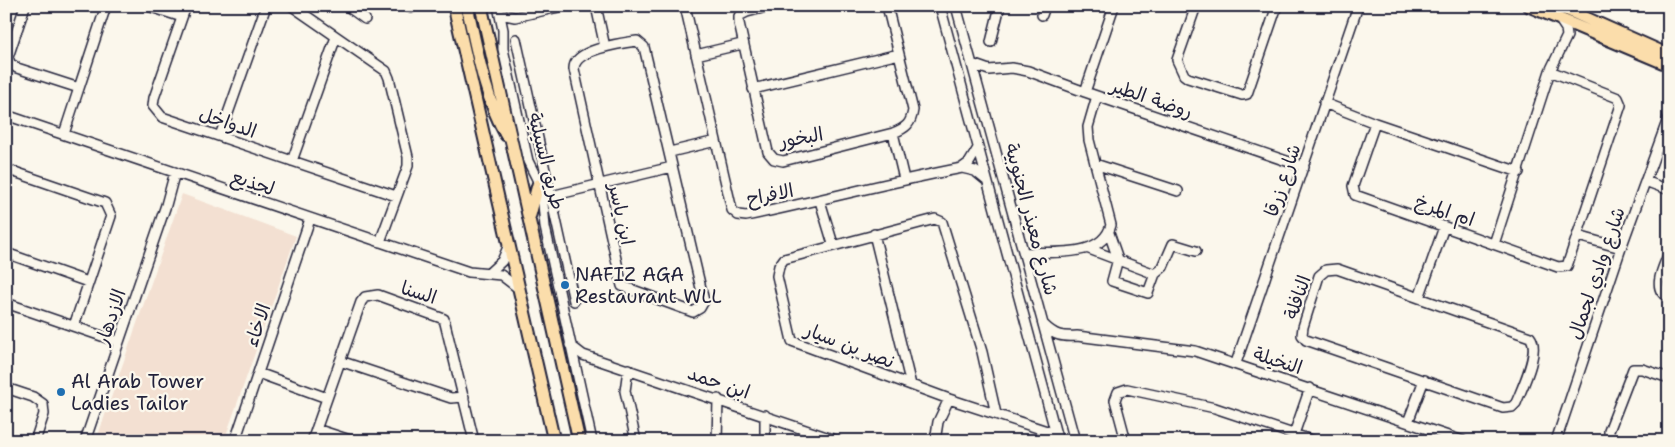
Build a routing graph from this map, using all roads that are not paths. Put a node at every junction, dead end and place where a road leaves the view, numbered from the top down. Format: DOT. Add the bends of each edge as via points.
graph roads {
  1 [pos="25,6"];
  2 [pos="106,6"];
  3 [pos="148,6"];
  4 [pos="186,6"];
  5 [pos="266,6"];
  6 [pos="292,6"];
  7 [pos="347,6"];
  8 [pos="454,6"];
  9 [pos="467,6"];
  10 [pos="481,6"];
  11 [pos="563,6"];
  12 [pos="596,6"];
  13 [pos="685,6"];
  14 [pos="770,6"];
  15 [pos="887,6"];
  16 [pos="940,6"];
  17 [pos="956,6"];
  18 [pos="1114,6"];
  19 [pos="1196,6"];
  20 [pos="1277,6"];
  21 [pos="1358,6"];
  22 [pos="1529,6"];
  23 [pos="1558,6"];
  24 [pos="998,8"];
  25 [pos="499,10"];
  26 [pos="538,12"];
  27 [pos="182,17"];
  28 [pos="365,19"];
  29 [pos="1560,20"];
  30 [pos="504,30"];
  31 [pos="1586,30"];
  32 [pos="336,37"];
  33 [pos="516,39"];
  34 [pos="1565,39"];
  35 [pos="991,42"];
  36 [pos="742,44"];
  37 [pos="606,47"];
  38 [pos="899,54"];
  39 [pos="696,55"];
  40 [pos="1669,55"];
  41 [pos="972,64"];
  42 [pos="1669,65"];
  43 [pos="988,70"];
  44 [pos="1550,71"];
  45 [pos="79,88"];
  46 [pos="753,89"];
  47 [pos="980,89"];
  48 [pos="1085,92"];
  49 [pos="1097,96"];
  50 [pos="1324,103"];
  51 [pos="6,115"];
  52 [pos="1669,116"];
  53 [pos="1375,123"];
  54 [pos="520,124"];
  55 [pos="536,127"];
  56 [pos="893,133"];
  57 [pos="64,134"];
  58 [pos="220,136"];
  59 [pos="523,137"];
  60 [pos="716,141"];
  61 [pos="513,147"];
  62 [pos="978,148"];
  63 [pos="670,152"];
  64 [pos="292,161"];
  65 [pos="1095,164"];
  66 [pos="1304,166"];
  67 [pos="672,167"];
  68 [pos="962,168"];
  69 [pos="6,169"];
  70 [pos="1519,172"];
  71 [pos="177,173"];
  72 [pos="904,179"];
  73 [pos="986,180"];
  74 [pos="1645,181"];
  75 [pos="600,184"];
  76 [pos="538,185"];
  77 [pos="1669,190"];
  78 [pos="1178,191"];
  79 [pos="396,196"];
  80 [pos="551,196"];
  81 [pos="820,201"];
  82 [pos="529,216"];
  83 [pos="310,219"];
  84 [pos="1444,227"];
  85 [pos="1109,233"];
  86 [pos="874,234"];
  87 [pos="1578,236"];
  88 [pos="380,242"];
  89 [pos="833,244"];
  90 [pos="1494,244"];
  91 [pos="508,247"];
  92 [pos="1621,248"];
  93 [pos="1089,249"];
  94 [pos="1196,251"];
  95 [pos="6,253"];
  96 [pos="1024,253"];
  97 [pos="1669,253"];
  98 [pos="551,256"];
  99 [pos="564,259"];
  100 [pos="1118,259"];
  101 [pos="553,268"];
  102 [pos="490,272"];
  103 [pos="1154,274"];
  104 [pos="88,282"];
  105 [pos="518,288"];
  106 [pos="1669,297"];
  107 [pos="1419,298"];
  108 [pos="574,301"];
  109 [pos="6,303"];
  110 [pos="1044,325"];
  111 [pos="74,326"];
  112 [pos="1077,336"];
  113 [pos="118,342"];
  114 [pos="570,345"];
  115 [pos="589,356"];
  116 [pos="340,362"];
  117 [pos="1054,364"];
  118 [pos="1236,364"];
  119 [pos="574,367"];
  120 [pos="628,369"];
  121 [pos="258,373"];
  122 [pos="1669,378"];
  123 [pos="1424,380"];
  124 [pos="910,385"];
  125 [pos="6,388"];
  126 [pos="1310,388"];
  127 [pos="464,397"];
  128 [pos="327,398"];
  129 [pos="718,399"];
  130 [pos="949,399"];
  131 [pos="1050,413"];
  132 [pos="996,414"];
  133 [pos="765,415"];
  134 [pos="1408,422"];
  135 [pos="1038,428"];
  136 [pos="316,429"];
  137 [pos="1294,434"];
  138 [pos="1058,439"];
  139 [pos="35,441"];
  140 [pos="85,441"];
  141 [pos="235,441"];
  142 [pos="312,441"];
  143 [pos="353,441"];
  144 [pos="474,441"];
  145 [pos="554,441"];
  146 [pos="579,441"];
  147 [pos="592,441"];
  148 [pos="636,441"];
  149 [pos="717,441"];
  150 [pos="764,441"];
  151 [pos="838,441"];
  152 [pos="935,441"];
  153 [pos="1075,441"];
  154 [pos="1126,441"];
  155 [pos="1314,441"];
  156 [pos="1463,441"];
  157 [pos="1556,441"];
  158 [pos="1613,441"];
  1 -- 45 [label="street" via="8,57 10,63"];
  2 -- 45 [label="street"];
  3 -- 27 [label="street"];
  4 -- 27 [label="street, الدواخل"];
  5 -- 58 [label="street"];
  6 -- 32 [label="street"];
  7 -- 28 [label="street"];
  8 -- 91 [label="main road"];
  9 -- 61 [label="main road" via="491,101"];
  10 -- 61 [label="main road, طريق السيلية"];
  11 -- 26 [label="street"];
  12 -- 37 [label="street"];
  13 -- 39 [label="street, الافراح"];
  14 -- 36 [label="street, البخور" via="739,16"];
  15 -- 38 [label="street, البخور"];
  16 -- 62 [label="street, شارع معيذر الجنوبية"];
  17 -- 41 [label="street, شارع معيذر الجنوبية"];
  18 -- 48 [label="street"];
  19 -- 20 [label="street" via="1177,60 1184,75 1242,95 1247,94"];
  21 -- 50 [label="street, شارع زرقا"];
  22 -- 29 [label="main road"];
  23 -- 40 [label="main road"];
  24 -- 35 [label="street"];
  25 -- 26 [label="street" via="512,17"];
  25 -- 30 [label="street, طريق السيلية"];
  26 -- 30 [label="street" via="513,22"];
  27 -- 58 [label="street, الدواخل" via="153,106 162,117"];
  29 -- 31 [label="main road"];
  29 -- 34 [label="street" via="1567,32"];
  30 -- 54 [label="street, طريق السيلية" via="503,49"];
  31 -- 34 [label="street"];
  31 -- 42 [label="main road"];
  32 -- 64 [label="street"];
  32 -- 79 [label="street" via="386,70 408,157 408,166"];
  33 -- 55 [label="street, طريق السيلية"];
  34 -- 44 [label="street"];
  36 -- 39 [label="street"];
  36 -- 46 [label="street, البخور"];
  37 -- 63 [label="street, ابن ياسر" via="637,41 643,44"];
  37 -- 75 [label="street, ابن ياسر" via="578,57 573,63"];
  38 -- 46 [label="street"];
  38 -- 56 [label="street, البخور" via="913,110 912,120 906,128"];
  39 -- 60 [label="street, الافراح"];
  41 -- 43 [label="street, روضة الطير"];
  41 -- 47 [label="street, شارع معيذر الجنوبية"];
  43 -- 47 [label="street"];
  43 -- 48 [label="street, روضة الطير" via="1019,68"];
  44 -- 70 [label="street"];
  44 -- 87 [label="street, ام المرخ" via="1621,101"];
  45 -- 57 [label="street"];
  46 -- 56 [label="street, البخور" via="768,152 774,159 783,161"];
  47 -- 96 [label="street, شارع معيذر الجنوبية"];
  48 -- 49 [label="street, روضة الطير"];
  49 -- 65 [label="street" via="1088,127"];
  49 -- 66 [label="street, روضة الطير"];
  50 -- 53 [label="street"];
  50 -- 66 [label="street, شارع زرقا"];
  51 -- 57 [label="street, لجذيع"];
  52 -- 74 [label="street, شارع وادي لجمال"];
  53 -- 70 [label="street"];
  53 -- 84 [label="street, ام المرخ" via="1353,186 1354,195"];
  54 -- 55 [label="street"];
  54 -- 59 [label="street, طريق السيلية"];
  55 -- 59 [label="street"];
  55 -- 80 [label="street, طريق السيلية"];
  56 -- 72 [label="street"];
  57 -- 71 [label="street, لجذيع"];
  58 -- 64 [label="street, الدواخل"];
  59 -- 76 [label="street, طريق السيلية" via="529,166"];
  60 -- 63 [label="street"];
  60 -- 81 [label="street, الافراح" via="732,210 738,216"];
  61 -- 82 [label="main road, طريق السيلية"];
  62 -- 68 [label="street"];
  62 -- 73 [label="street, شارع معيذر الجنوبية"];
  63 -- 67 [label="street, ابن ياسر"];
  64 -- 79 [label="street, الدواخل"];
  65 -- 78 [label="street"];
  65 -- 85 [label="street" via="1111,225"];
  66 -- 118 [label="street, شارع زرقا"];
  67 -- 75 [label="street"];
  67 -- 75 [label="street, ابن ياسر" via="704,301 693,312 622,286"];
  68 -- 72 [label="street, الافراح"];
  68 -- 73 [label="street" via="975,171"];
  69 -- 104 [label="street" via="105,203 111,216"];
  70 -- 90 [label="street"];
  71 -- 83 [label="street, لجذيع"];
  71 -- 113 [label="street, الازدهار"];
  72 -- 81 [label="street, الافراح"];
  73 -- 131 [label="street, شارع معيذر الجنوبية"];
  74 -- 77 [label="street"];
  74 -- 92 [label="street, شارع وادي لجمال"];
  75 -- 80 [label="street"];
  76 -- 82 [label="main road"];
  76 -- 98 [label="street, طريق السيلية"];
  79 -- 88 [label="street"];
  80 -- 99 [label="street, طريق السيلية"];
  81 -- 89 [label="street"];
  82 -- 146 [label="main road, طريق السيلية"];
  83 -- 88 [label="street, لجذيع"];
  83 -- 121 [label="street, الاخاء"];
  84 -- 90 [label="street, ام المرخ"];
  84 -- 107 [label="street"];
  85 -- 93 [label="street"];
  85 -- 100 [label="street"];
  86 -- 89 [label="street, نصر بن سيار"];
  86 -- 124 [label="street"];
  86 -- 132 [label="street, نصر بن سيار" via="935,219 942,222 982,352"];
  87 -- 90 [label="street, ام المرخ" via="1569,257 1570,263 1563,267"];
  87 -- 92 [label="street"];
  88 -- 102 [label="street, لجذيع" via="469,272"];
  89 -- 124 [label="street, نصر بن سيار" via="784,259 778,266 777,276 792,341"];
  91 -- 102 [label="street" via="502,262"];
  91 -- 105 [label="main road"];
  92 -- 157 [label="street, شارع وادي لجمال"];
  93 -- 96 [label="street"];
  93 -- 100 [label="street"];
  94 -- 103 [label="street" via="1173,244 1163,267"];
  95 -- 104 [label="street"];
  96 -- 110 [label="street, شارع معيذر الجنوبية"];
  97 -- 106 [label="street" via="1659,288 1664,296"];
  98 -- 99 [label="street"];
  98 -- 101 [label="street, طريق السيلية"];
  99 -- 101 [label="street"];
  99 -- 108 [label="street, طريق السيلية"];
  100 -- 103 [label="street"];
  100 -- 103 [label="street" via="1111,276 1115,283 1148,293"];
  101 -- 114 [label="street, طريق السيلية"];
  102 -- 105 [label="street, لجذيع" via="506,277"];
  104 -- 111 [label="street"];
  105 -- 145 [label="main road"];
  107 -- 123 [label="street, النافلة" via="1524,334 1535,346 1512,407 1503,408"];
  107 -- 123 [label="street, النافلة" via="1337,269 1326,270 1319,276 1302,334 1306,340"];
  109 -- 111 [label="street"];
  110 -- 112 [label="street, النخيلة" via="1058,336"];
  110 -- 117 [label="street, شارع معيذر الجنوبية"];
  111 -- 113 [label="street"];
  112 -- 117 [label="street" via="1060,343 1055,351"];
  112 -- 118 [label="street, النخيلة" via="1195,351"];
  113 -- 140 [label="street, الازدهار"];
  114 -- 115 [label="street, ابن حمد"];
  114 -- 119 [label="street, طريق السيلية"];
  115 -- 119 [label="street"];
  115 -- 120 [label="street, ابن حمد"];
  116 -- 127 [label="street" via="451,398"];
  116 -- 127 [label="street, السنا" via="361,302 365,297 378,295 444,319"];
  116 -- 128 [label="street, السنا"];
  117 -- 153 [label="street, شارع معيذر الجنوبية"];
  118 -- 126 [label="street, النخيلة"];
  119 -- 147 [label="street, طريق السيلية"];
  120 -- 129 [label="street, ابن حمد"];
  120 -- 148 [label="street" via="625,391"];
  121 -- 128 [label="street"];
  121 -- 141 [label="street, الاخاء"];
  122 -- 158 [label="street" via="1633,369 1609,431 1608,437"];
  123 -- 134 [label="street"];
  124 -- 130 [label="street, نصر بن سيار"];
  125 -- 139 [label="street" via="43,404 44,414"];
  126 -- 134 [label="street, النخيلة"];
  126 -- 137 [label="street"];
  127 -- 144 [label="street, السنا"];
  128 -- 136 [label="street, السنا"];
  129 -- 133 [label="street, ابن حمد"];
  129 -- 149 [label="street"];
  130 -- 132 [label="street, نصر بن سيار"];
  130 -- 152 [label="street" via="938,422"];
  131 -- 135 [label="street" via="1046,424"];
  131 -- 138 [label="street, شارع معيذر الجنوبية"];
  132 -- 135 [label="street, نصر بن سيار"];
  133 -- 150 [label="street"];
  133 -- 151 [label="street, ابن حمد"];
  134 -- 156 [label="street, النخيلة"];
  135 -- 138 [label="street, نصر بن سيار"];
  136 -- 142 [label="street, السنا"];
  136 -- 143 [label="street"];
  137 -- 154 [label="street" via="1215,408 1126,389 1118,392 1115,400"];
  137 -- 155 [label="street"];
}
